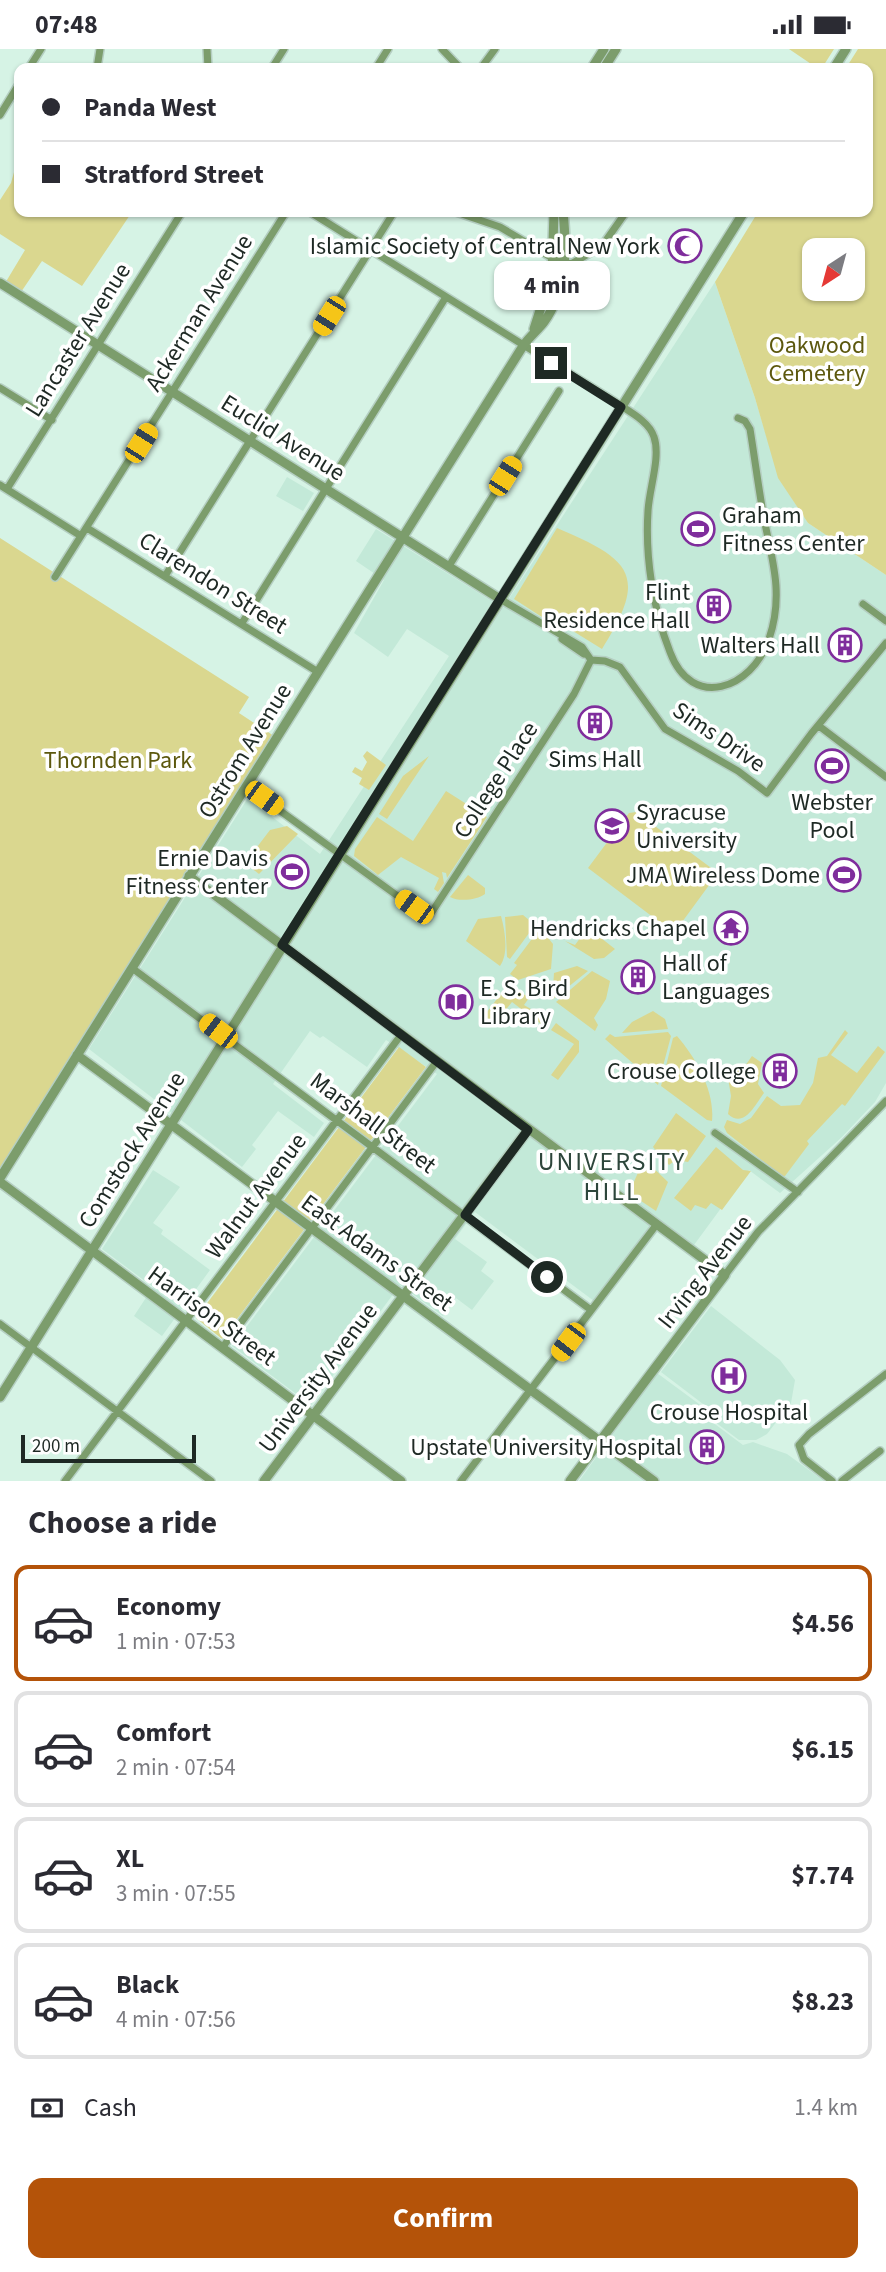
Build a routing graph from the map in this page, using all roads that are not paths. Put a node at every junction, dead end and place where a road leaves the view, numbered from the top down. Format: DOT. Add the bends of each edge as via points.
graph roads {
  1 [pos="442,49"];
  2 [pos="455,63"];
  3 [pos="14,92"];
  4 [pos="0,115"];
  5 [pos="179,217"];
  6 [pos="283,217"];
  7 [pos="318,217"];
  8 [pos="391,217"];
  9 [pos="471,217"];
  10 [pos="554,217"];
  11 [pos="563,217"];
  12 [pos="623,217"];
  13 [pos="741,217"];
  14 [pos="370,250"];
  15 [pos="554,259"];
  16 [pos="565,263"];
  17 [pos="0,283"];
  18 [pos="446,297"];
  19 [pos="534,329"];
  20 [pos="98,345"];
  21 [pos="523,346"];
  22 [pos="0,388"];
  23 [pos="559,391"];
  24 [pos="173,392"];
  25 [pos="621,407"];
  26 [pos="738,418"];
  27 [pos="51,420"];
  28 [pos="250,440"];
  29 [pos="4,487"];
  30 [pos="326,488"];
  31 [pos="87,528"];
  32 [pos="81,536"];
  33 [pos="402,536"];
  34 [pos="449,566"];
  35 [pos="165,576"];
  36 [pos="55,577"];
  37 [pos="500,599"];
  38 [pos="863,604"];
  39 [pos="886,621"];
  40 [pos="242,623"];
  41 [pos="886,643"];
  42 [pos="589,658"];
  43 [pos="318,672"];
  44 [pos="819,726"];
  45 [pos="886,777"];
  46 [pos="246,786"];
  47 [pos="340,854"];
  48 [pos="189,876"];
  49 [pos="282,945"];
  50 [pos="132,968"];
  51 [pos="401,1035"];
  52 [pos="225,1037"];
  53 [pos="77,1055"];
  54 [pos="437,1061"];
  55 [pos="886,1101"];
  56 [pos="337,1120"];
  57 [pos="171,1124"];
  58 [pos="528,1130"];
  59 [pos="715,1133"];
  60 [pos="372,1146"];
  61 [pos="0,1180"];
  62 [pos="798,1192"];
  63 [pos="276,1203"];
  64 [pos="465,1215"];
  65 [pos="657,1224"];
  66 [pos="311,1228"];
  67 [pos="91,1251"];
  68 [pos="725,1275"];
  69 [pos="404,1296"];
  70 [pos="591,1310"];
  71 [pos="186,1321"];
  72 [pos="0,1324"];
  73 [pos="31,1347"];
  74 [pos="222,1348"];
  75 [pos="886,1374"];
  76 [pos="882,1382"];
  77 [pos="531,1391"];
  78 [pos="0,1397"];
  79 [pos="117,1412"];
  80 [pos="314,1417"];
  81 [pos="600,1442"];
  82 [pos="880,1451"];
  83 [pos="65,1481"];
  84 [pos="211,1481"];
  85 [pos="264,1481"];
  86 [pos="401,1481"];
  87 [pos="461,1481"];
  88 [pos="570,1481"];
  89 [pos="654,1481"];
  90 [pos="832,1481"];
  91 [pos="842,1481"];
  1 -- 2 [label="street"];
  3 -- 4 [label="street"];
  5 -- 20 [label="street, Lancaster Avenue"];
  6 -- 24 [label="street, Ackerman Avenue"];
  7 -- 14 [label="street"];
  8 -- 14 [label="street"];
  9 -- 15 [label="street" via="500,227"];
  10 -- 15 [label="street"];
  11 -- 16 [label="street"];
  12 -- 16 [label="street" via="597,251 576,263"];
  13 -- 25 [label="street, Comstock Avenue"];
  14 -- 18 [label="street"];
  14 -- 28 [label="street"];
  15 -- 16 [label="street"];
  15 -- 19 [label="street"];
  16 -- 19 [label="street" via="553,305 542,325"];
  17 -- 20 [label="street, Euclid Avenue"];
  18 -- 21 [label="street"];
  18 -- 30 [label="street"];
  19 -- 21 [label="street, Ostrom Avenue"];
  20 -- 24 [label="street, Euclid Avenue"];
  20 -- 27 [label="street, Lancaster Avenue"];
  21 -- 25 [label="street"];
  21 -- 33 [label="street, Ostrom Avenue"];
  22 -- 27 [label="street"];
  23 -- 34 [label="street"];
  24 -- 28 [label="street, Euclid Avenue"];
  24 -- 31 [label="street, Ackerman Avenue"];
  25 -- 26 [label="street" via="648,427 656,444 647,538 663,635 680,670 710,687 738,682 751,671 768,641 778,603 750,429"];
  25 -- 37 [label="street, Comstock Avenue"];
  27 -- 29 [label="street, Lancaster Avenue"];
  28 -- 30 [label="street, Euclid Avenue"];
  28 -- 35 [label="street"];
  29 -- 32 [label="street"];
  30 -- 33 [label="street, Euclid Avenue"];
  30 -- 40 [label="street"];
  31 -- 32 [label="street, Ackerman Avenue"];
  31 -- 35 [label="street, Clarendon Street"];
  32 -- 36 [label="street, Ackerman Avenue"];
  33 -- 34 [label="street, Euclid Avenue"];
  33 -- 43 [label="street, Ostrom Avenue"];
  34 -- 37 [label="street, Euclid Avenue"];
  35 -- 40 [label="street, Clarendon Street"];
  37 -- 42 [label="street, Euclid Avenue"];
  37 -- 47 [label="street, Comstock Avenue"];
  38 -- 39 [label="street"];
  40 -- 43 [label="street, Clarendon Street"];
  41 -- 44 [label="street"];
  42 -- 44 [label="street, Sims Drive" via="620,667 665,729 768,793"];
  42 -- 47 [label="street, College Place" via="562,713 428,918"];
  43 -- 46 [label="street, Ostrom Avenue"];
  44 -- 45 [label="street"];
  46 -- 47 [label="street"];
  46 -- 48 [label="street, Ostrom Avenue"];
  47 -- 49 [label="street, Comstock Avenue"];
  48 -- 49 [label="street"];
  48 -- 50 [label="street, Ostrom Avenue"];
  49 -- 51 [label="street"];
  49 -- 52 [label="street, Comstock Avenue"];
  50 -- 52 [label="street, Marshall Street"];
  50 -- 53 [label="street, Ostrom Avenue"];
  51 -- 54 [label="street"];
  51 -- 56 [label="street, Walnut Avenue"];
  52 -- 56 [label="street, Marshall Street"];
  52 -- 57 [label="street, Comstock Avenue"];
  53 -- 57 [label="street, East Adams Street"];
  53 -- 61 [label="street, Ostrom Avenue"];
  54 -- 58 [label="street"];
  54 -- 60 [label="street"];
  55 -- 62 [label="street, Irving Avenue"];
  56 -- 60 [label="street, Marshall Street"];
  56 -- 63 [label="street, Walnut Avenue"];
  57 -- 63 [label="street, East Adams Street"];
  57 -- 67 [label="street, Comstock Avenue"];
  58 -- 64 [label="street, University Avenue"];
  58 -- 65 [label="street"];
  59 -- 62 [label="street"];
  60 -- 64 [label="street, Marshall Street"];
  60 -- 66 [label="street"];
  61 -- 67 [label="street, Harrison Street"];
  62 -- 68 [label="street, Irving Avenue" via="758,1232"];
  63 -- 66 [label="street, East Adams Street"];
  63 -- 71 [label="street, Walnut Avenue"];
  64 -- 69 [label="street, University Avenue"];
  64 -- 70 [label="street, Marshall Street"];
  65 -- 68 [label="street"];
  65 -- 70 [label="street"];
  66 -- 69 [label="street, East Adams Street"];
  66 -- 74 [label="street"];
  67 -- 71 [label="street, Harrison Street"];
  67 -- 73 [label="street, Comstock Avenue"];
  68 -- 81 [label="street, Irving Avenue"];
  69 -- 77 [label="street, East Adams Street"];
  69 -- 80 [label="street, University Avenue"];
  70 -- 77 [label="street"];
  71 -- 74 [label="street, Harrison Street"];
  71 -- 79 [label="street, Walnut Avenue"];
  72 -- 73 [label="street"];
  73 -- 78 [label="street, Comstock Avenue"];
  73 -- 79 [label="street"];
  74 -- 80 [label="street, Harrison Street"];
  75 -- 76 [label="street"];
  76 -- 90 [label="street" via="803,1439 799,1450"];
  77 -- 81 [label="street, East Adams Street"];
  77 -- 87 [label="street"];
  79 -- 83 [label="street, Walnut Avenue"];
  79 -- 84 [label="street"];
  80 -- 85 [label="street, University Avenue"];
  80 -- 86 [label="street, Harrison Street"];
  81 -- 88 [label="street, Irving Avenue"];
  81 -- 89 [label="street, East Adams Street"];
  82 -- 91 [label="street"];
}
